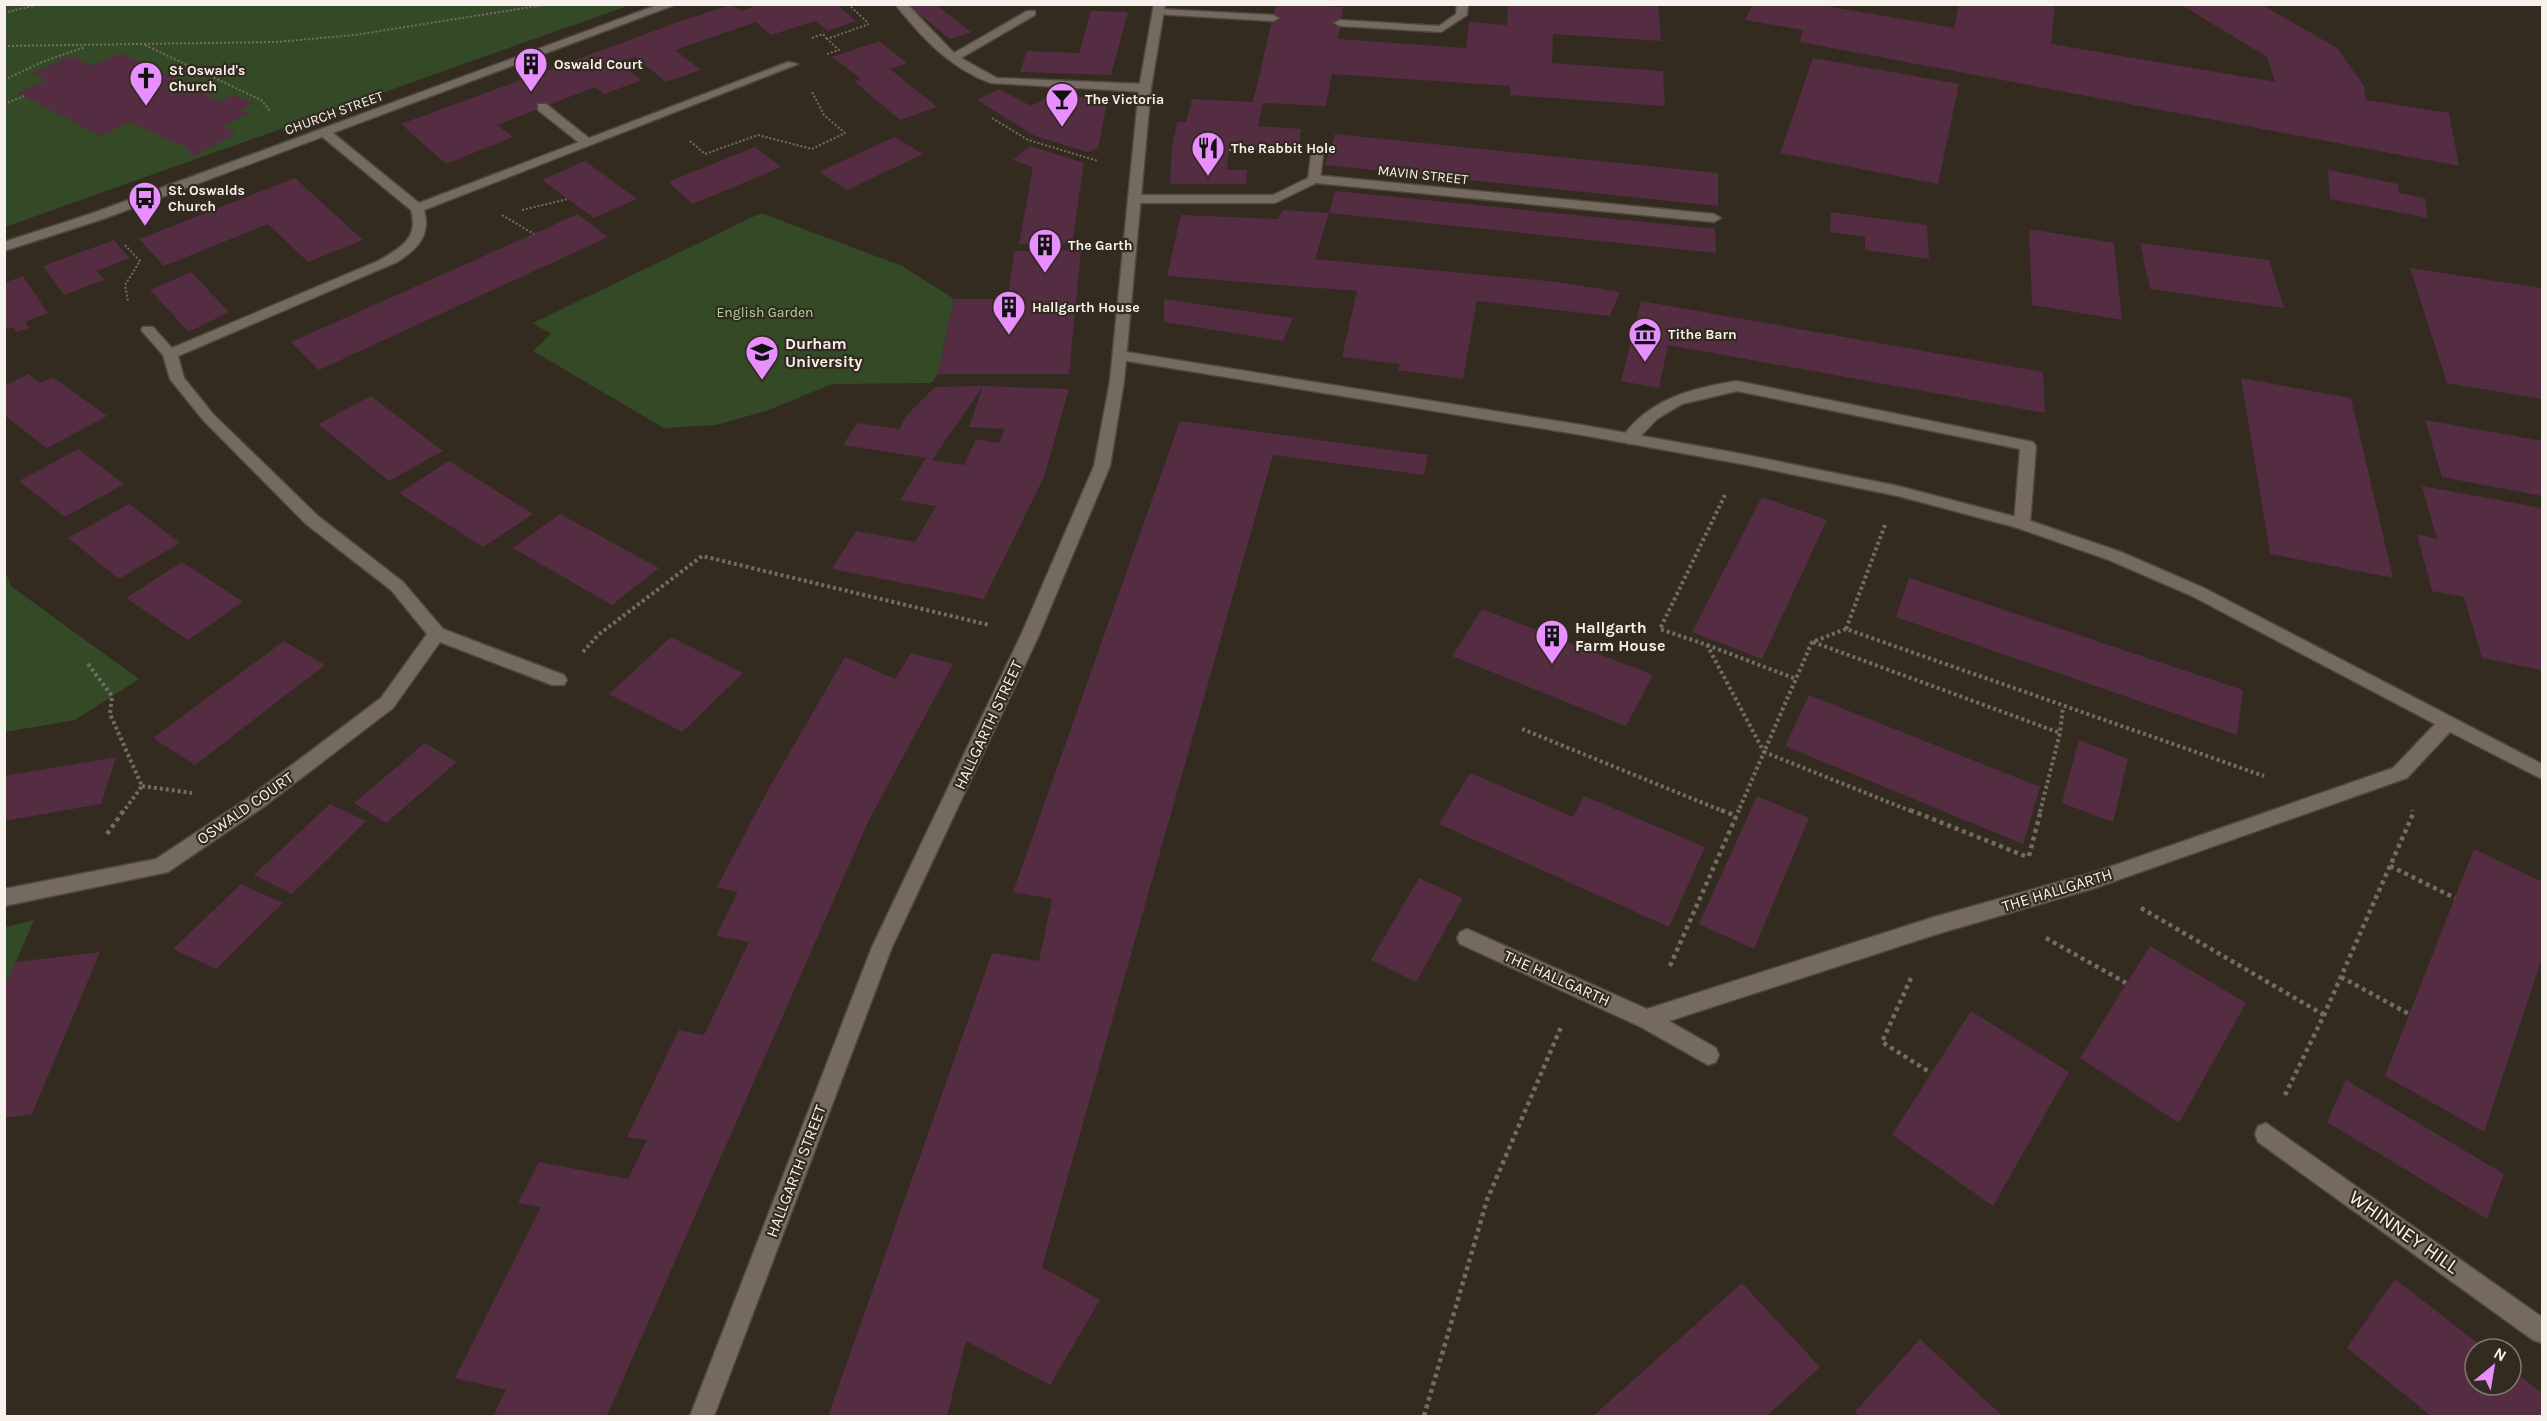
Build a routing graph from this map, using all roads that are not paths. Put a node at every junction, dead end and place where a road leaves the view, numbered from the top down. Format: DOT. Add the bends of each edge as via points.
graph roads {
  1 [pos="672,4"];
  2 [pos="900,4"];
  3 [pos="1462,4"];
  4 [pos="1159,8"];
  5 [pos="1031,13"];
  6 [pos="1272,18"];
  7 [pos="1340,23"];
  8 [pos="953,58"];
  9 [pos="792,64"];
  10 [pos="1145,88"];
  11 [pos="542,107"];
  12 [pos="324,132"];
  13 [pos="586,142"];
  14 [pos="1317,156"];
  15 [pos="1314,179"];
  16 [pos="1134,199"];
  17 [pos="417,208"];
  18 [pos="1714,218"];
  19 [pos="4,247"];
  20 [pos="148,330"];
  21 [pos="170,354"];
  22 [pos="1120,356"];
  23 [pos="1629,439"];
  24 [pos="2022,524"];
  25 [pos="437,634"];
  26 [pos="558,680"];
  27 [pos="2447,724"];
  28 [pos="2542,772"];
  29 [pos="4,898"];
  30 [pos="1467,938"];
  31 [pos="1646,1019"];
  32 [pos="1708,1055"];
  33 [pos="2266,1134"];
  34 [pos="2542,1331"];
  35 [pos="702,1416"];
  1 -- 12 [label="street, CHURCH STREET"];
  2 -- 8 [label="street"];
  3 -- 7 [label="street" via="1461,15 1442,29"];
  4 -- 6 [label="street"];
  4 -- 10 [label="street, HALLGARTH STREET"];
  5 -- 8 [label="street"];
  8 -- 10 [label="street" via="966,69 995,81"];
  9 -- 13 [label="street"];
  10 -- 16 [label="street, HALLGARTH STREET"];
  11 -- 13 [label="street"];
  12 -- 17 [label="street"];
  12 -- 19 [label="street, CHURCH STREET"];
  13 -- 17 [label="street"];
  14 -- 15 [label="street"];
  15 -- 16 [label="street" via="1275,199"];
  15 -- 18 [label="street, MAVIN STREET"];
  16 -- 22 [label="street, HALLGARTH STREET"];
  17 -- 21 [label="street" via="421,233 409,249"];
  20 -- 21 [label="street"];
  21 -- 25 [label="street" via="177,379 208,417 312,520 397,586"];
  22 -- 23 [label="street"];
  22 -- 35 [label="street, HALLGARTH STREET" via="1102,466 1030,635 882,947"];
  23 -- 24 [label="street" via="1898,491"];
  23 -- 24 [label="street" via="1640,424 1666,404 1696,391 1737,386 2028,446"];
  24 -- 27 [label="street" via="2115,556 2198,592"];
  25 -- 26 [label="street"];
  25 -- 29 [label="street, OSWALD COURT" via="387,703 255,803 161,866"];
  27 -- 28 [label="street"];
  27 -- 31 [label="street, THE HALLGARTH" via="2400,773 2095,880 1934,926"];
  30 -- 31 [label="street, THE HALLGARTH"];
  31 -- 32 [label="street, THE HALLGARTH"];
  33 -- 34 [label="street, WHINNEY HILL"];
}
